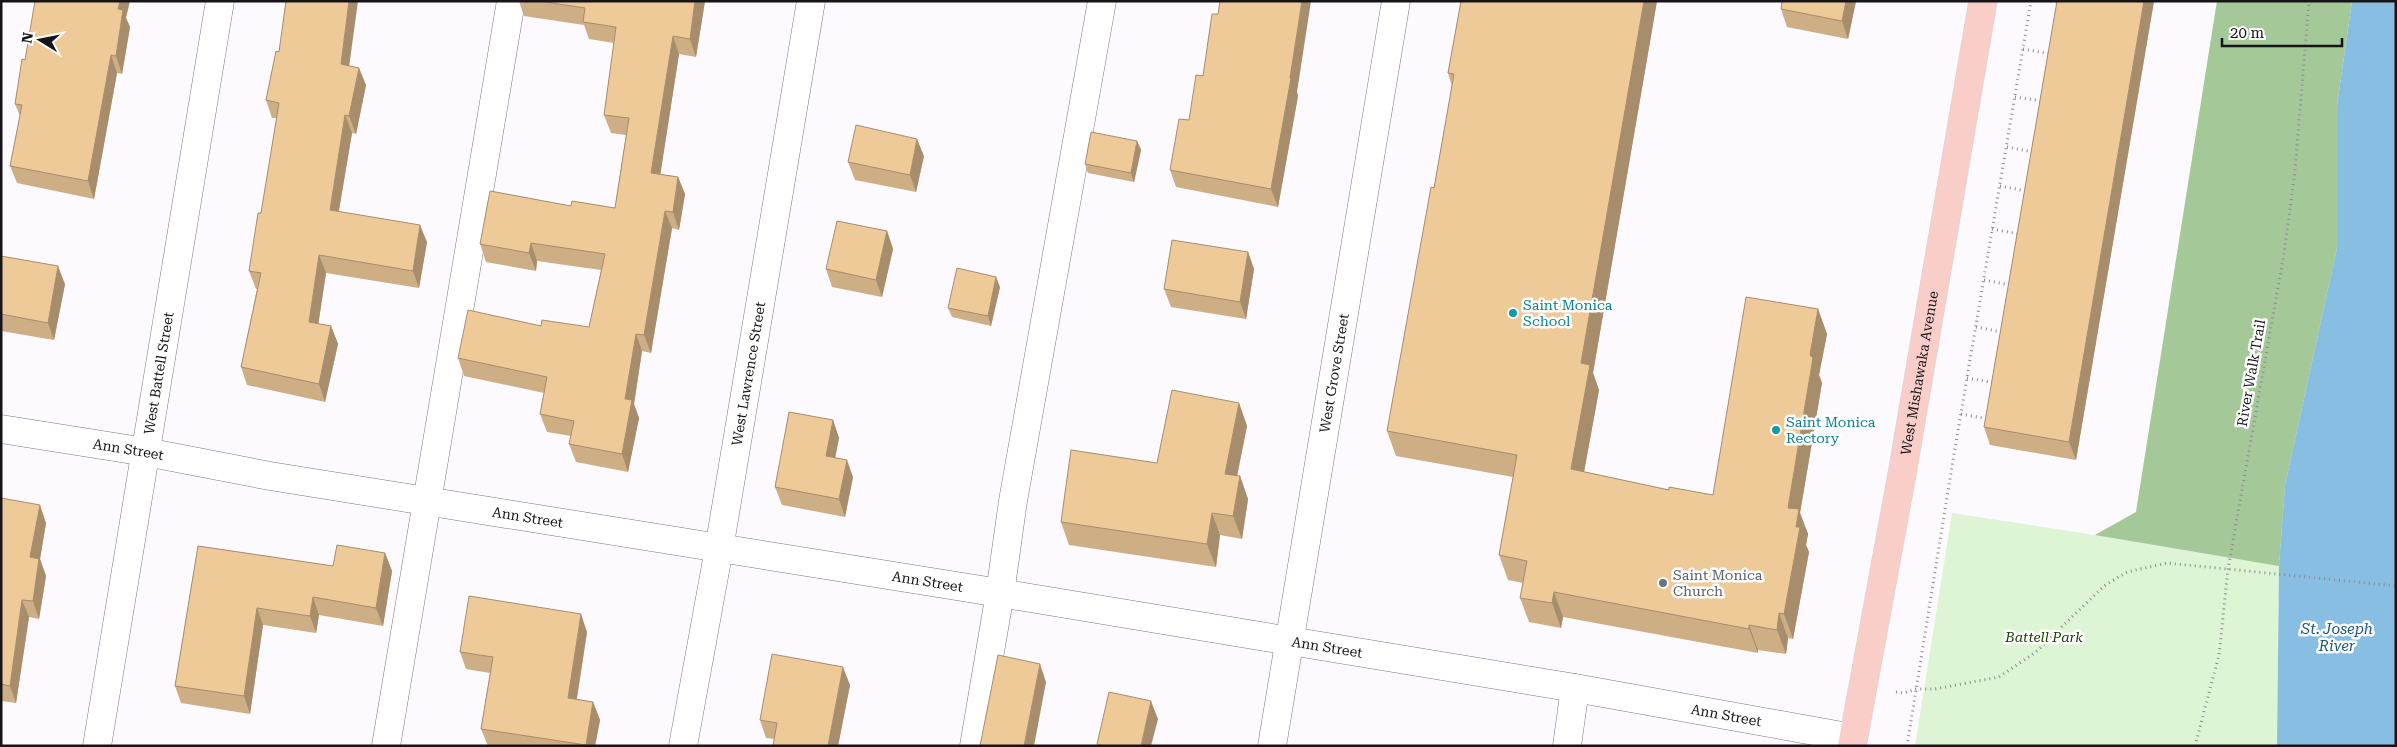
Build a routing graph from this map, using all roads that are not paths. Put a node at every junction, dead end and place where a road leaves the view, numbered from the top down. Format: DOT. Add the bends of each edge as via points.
graph roads {
  1 [pos="220,1"];
  2 [pos="511,1"];
  3 [pos="811,1"];
  4 [pos="1102,1"];
  5 [pos="1396,1"];
  6 [pos="1983,1"];
  7 [pos="1,429"];
  8 [pos="146,452"];
  9 [pos="425,500"];
  10 [pos="719,549"];
  11 [pos="1000,593"];
  12 [pos="1290,642"];
  13 [pos="1575,688"];
  14 [pos="1852,742"];
  15 [pos="98,746"];
  16 [pos="386,746"];
  17 [pos="683,746"];
  18 [pos="974,746"];
  19 [pos="1272,746"];
  20 [pos="1567,746"];
  1 -- 8 [label="street, West Battell Street"];
  2 -- 9 [label="street"];
  3 -- 10 [label="street, West Lawrence Street"];
  4 -- 11 [label="street" via="1013,501"];
  5 -- 12 [label="street, West Grove Street"];
  6 -- 14 [label="main road, West Mishawaka Avenue" via="1902,474"];
  7 -- 8 [label="street, Ann Street"];
  8 -- 9 [label="street, Ann Street" via="270,476"];
  8 -- 15 [label="street, West Battell Street"];
  9 -- 10 [label="street, Ann Street"];
  9 -- 16 [label="street"];
  10 -- 11 [label="street, Ann Street"];
  10 -- 17 [label="street, West Lawrence Street"];
  11 -- 12 [label="street, Ann Street"];
  11 -- 18 [label="street"];
  12 -- 13 [label="street, Ann Street"];
  12 -- 19 [label="street, West Grove Street"];
  13 -- 14 [label="street, Ann Street"];
  13 -- 20 [label="street"];
}
